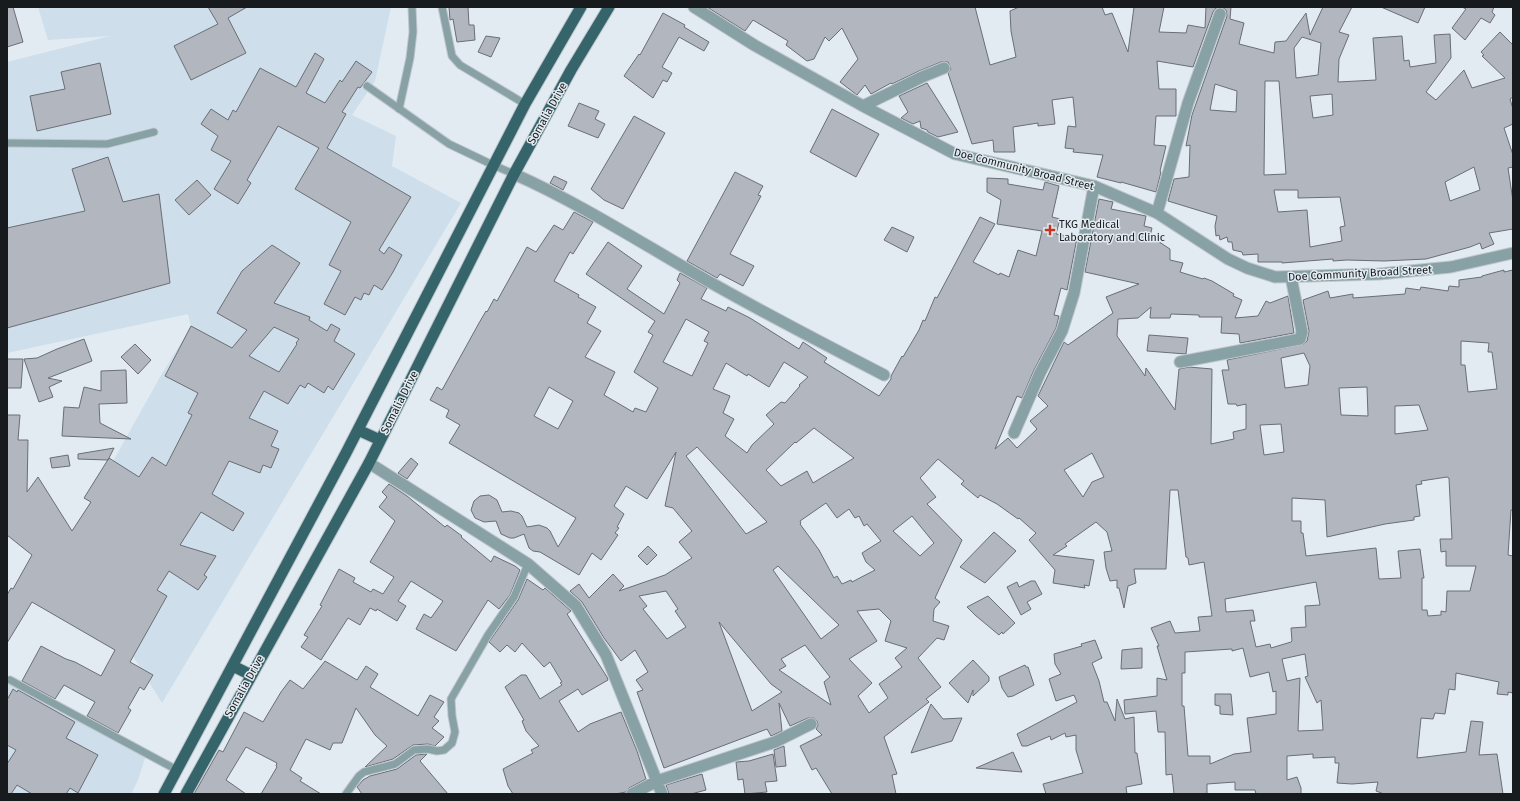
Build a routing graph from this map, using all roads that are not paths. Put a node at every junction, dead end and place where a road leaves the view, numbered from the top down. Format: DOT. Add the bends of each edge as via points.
graph roads {
  1 [pos="412,7"];
  2 [pos="442,7"];
  3 [pos="581,7"];
  4 [pos="609,7"];
  5 [pos="694,7"];
  6 [pos="1220,14"];
  7 [pos="944,68"];
  8 [pos="368,86"];
  9 [pos="525,104"];
  10 [pos="863,106"];
  11 [pos="399,110"];
  12 [pos="154,132"];
  13 [pos="7,143"];
  14 [pos="493,165"];
  15 [pos="514,174"];
  16 [pos="1094,186"];
  17 [pos="1157,213"];
  18 [pos="1513,253"];
  19 [pos="1291,277"];
  20 [pos="1180,362"];
  21 [pos="884,375"];
  22 [pos="358,430"];
  23 [pos="1014,433"];
  24 [pos="380,440"];
  25 [pos="368,463"];
  26 [pos="528,564"];
  27 [pos="233,666"];
  28 [pos="251,675"];
  29 [pos="10,680"];
  30 [pos="811,724"];
  31 [pos="177,770"];
  32 [pos="657,781"];
  33 [pos="164,794"];
  34 [pos="186,794"];
  35 [pos="346,794"];
  36 [pos="632,794"];
  37 [pos="662,794"];
  1 -- 11 [label="lane" via="410,58"];
  2 -- 9 [label="lane" via="452,56 460,65"];
  3 -- 9 [label="main road, Somalia Drive"];
  4 -- 15 [label="main road, Somalia Drive"];
  5 -- 10 [label="street, Doe Community Broad Street" via="754,45"];
  6 -- 17 [label="street" via="1188,103"];
  7 -- 10 [label="street"];
  8 -- 11 [label="lane"];
  9 -- 14 [label="main road, Somalia Drive"];
  10 -- 16 [label="street, Doe Community Broad Street" via="955,154"];
  11 -- 14 [label="lane" via="449,144"];
  12 -- 13 [label="lane" via="107,144"];
  14 -- 15 [label="lane"];
  14 -- 22 [label="main road, Somalia Drive"];
  15 -- 21 [label="street" via="550,190 712,283"];
  15 -- 24 [label="main road, Somalia Drive"];
  16 -- 17 [label="street, Doe Community Broad Street"];
  16 -- 23 [label="street" via="1074,293 1062,331 1040,373"];
  17 -- 19 [label="street, Doe Community Broad Street" via="1228,259 1275,278"];
  18 -- 19 [label="street, Doe Community Broad Street" via="1451,267 1379,274"];
  19 -- 20 [label="street" via="1302,332 1300,339"];
  22 -- 24 [label="main road"];
  22 -- 27 [label="main road, Somalia Drive"];
  24 -- 25 [label="main road, Somalia Drive"];
  25 -- 26 [label="street"];
  25 -- 28 [label="main road, Somalia Drive"];
  26 -- 32 [label="street" via="576,606 606,655"];
  26 -- 35 [label="lane" via="514,597 488,635 451,699 455,732 452,743 444,750 414,750 395,764 364,772"];
  27 -- 28 [label="main road"];
  27 -- 31 [label="main road, Somalia Drive"];
  28 -- 34 [label="main road, Somalia Drive"];
  29 -- 31 [label="lane"];
  30 -- 32 [label="street" via="776,742"];
  31 -- 33 [label="main road, Somalia Drive"];
  32 -- 36 [label="street"];
  32 -- 37 [label="street"];
}
